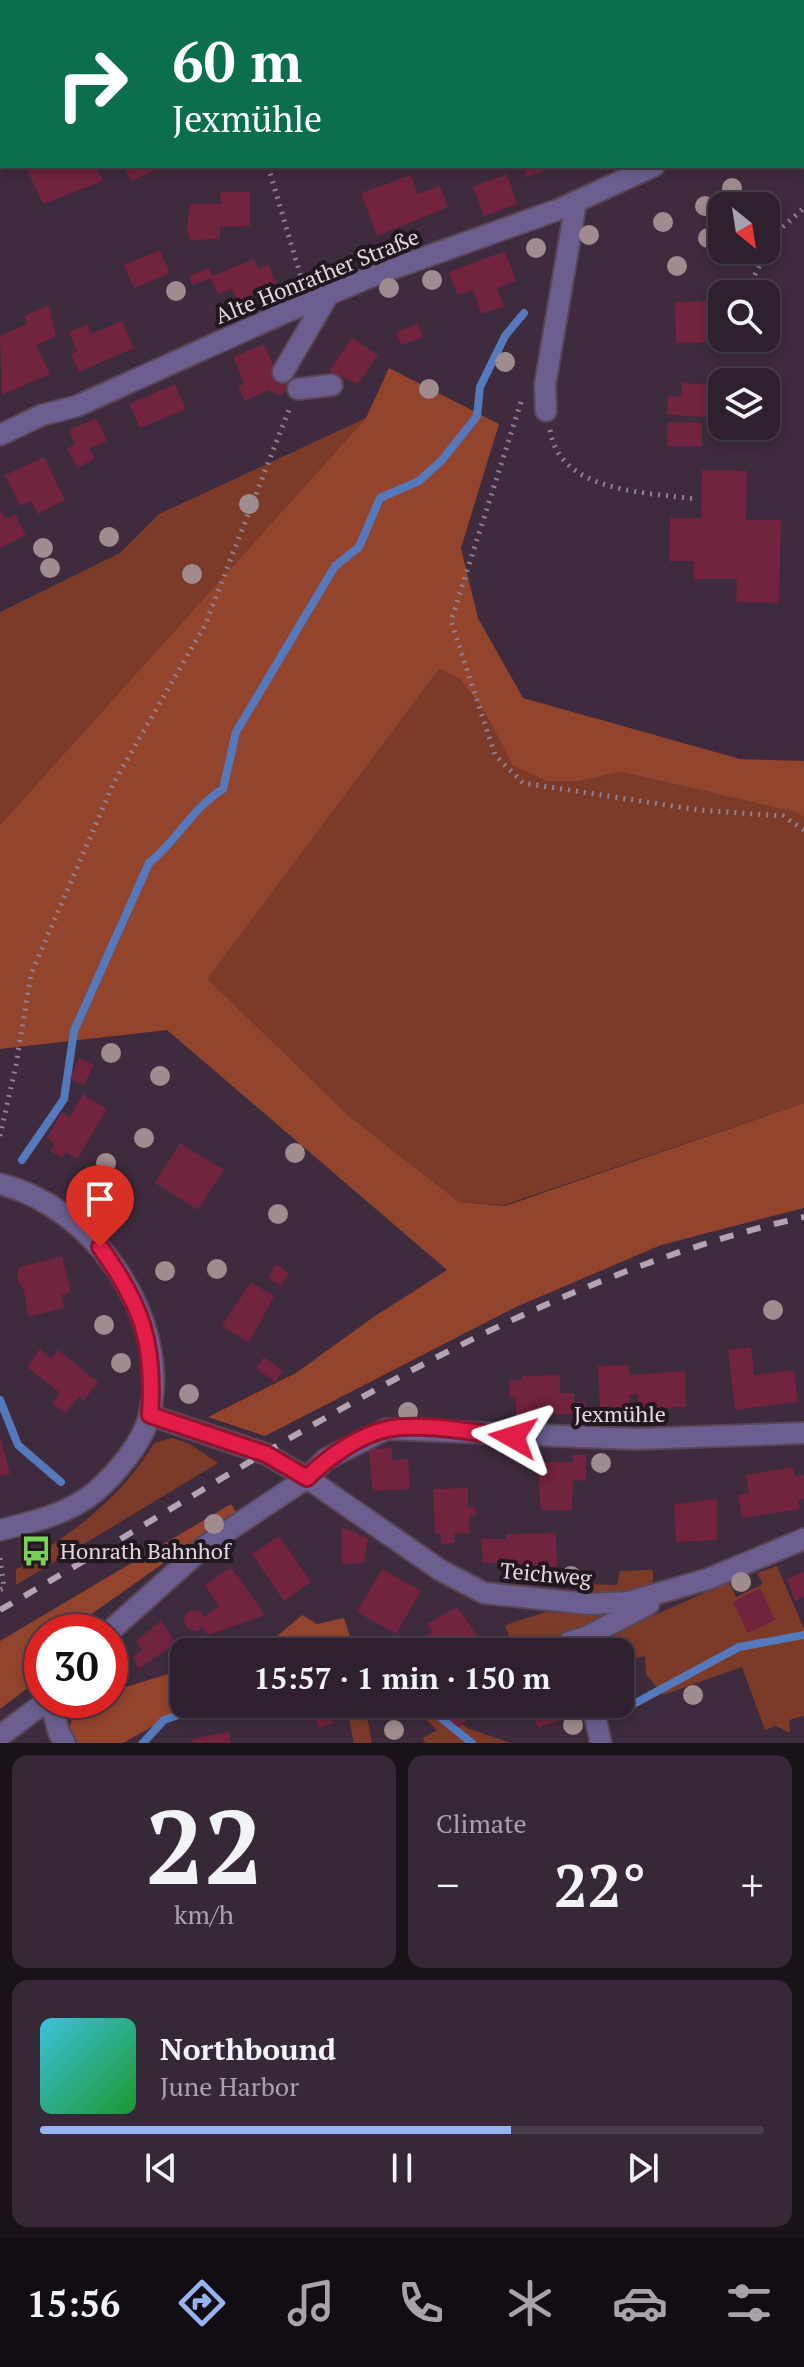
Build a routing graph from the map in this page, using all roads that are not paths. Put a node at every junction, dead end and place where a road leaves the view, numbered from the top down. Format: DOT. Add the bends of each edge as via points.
graph roads {
  1 [pos="650,168"];
  2 [pos="576,202"];
  3 [pos="318,300"];
  4 [pos="283,372"];
  5 [pos="332,385"];
  6 [pos="298,389"];
  7 [pos="546,411"];
  8 [pos="0,435"];
  9 [pos="0,1184"];
  10 [pos="150,1415"];
  11 [pos="804,1433"];
  12 [pos="307,1478"];
  13 [pos="0,1530"];
  14 [pos="804,1539"];
  15 [pos="696,1582"];
  16 [pos="128,1615"];
  17 [pos="583,1638"];
  18 [pos="24,1718"];
  19 [pos="54,1718"];
  20 [pos="595,1718"];
  21 [pos="0,1736"];
  22 [pos="65,1743"];
  23 [pos="601,1743"];
  1 -- 2 [label="street, Alte Honrather Straße"];
  2 -- 3 [label="street, Alte Honrather Straße"];
  2 -- 7 [label="street" via="545,385"];
  3 -- 4 [label="street"];
  3 -- 8 [label="street, Alte Honrather Straße"];
  5 -- 6 [label="street"];
  9 -- 10 [label="street" via="55,1209 93,1240 115,1267 146,1327 152,1358"];
  10 -- 12 [label="street" via="266,1454"];
  10 -- 13 [label="street" via="132,1449 93,1494 44,1519"];
  11 -- 12 [label="street, Jexmühle" via="635,1439 387,1429 326,1459"];
  12 -- 15 [label="street, Teichweg" via="440,1570 484,1593 589,1604"];
  12 -- 16 [label="street, Jexmühle" via="205,1546"];
  14 -- 15 [label="street, Teichweg"];
  15 -- 17 [label="street"];
  18 -- 21 [label="street"];
  19 -- 22 [label="street"];
  20 -- 23 [label="street"];
}
